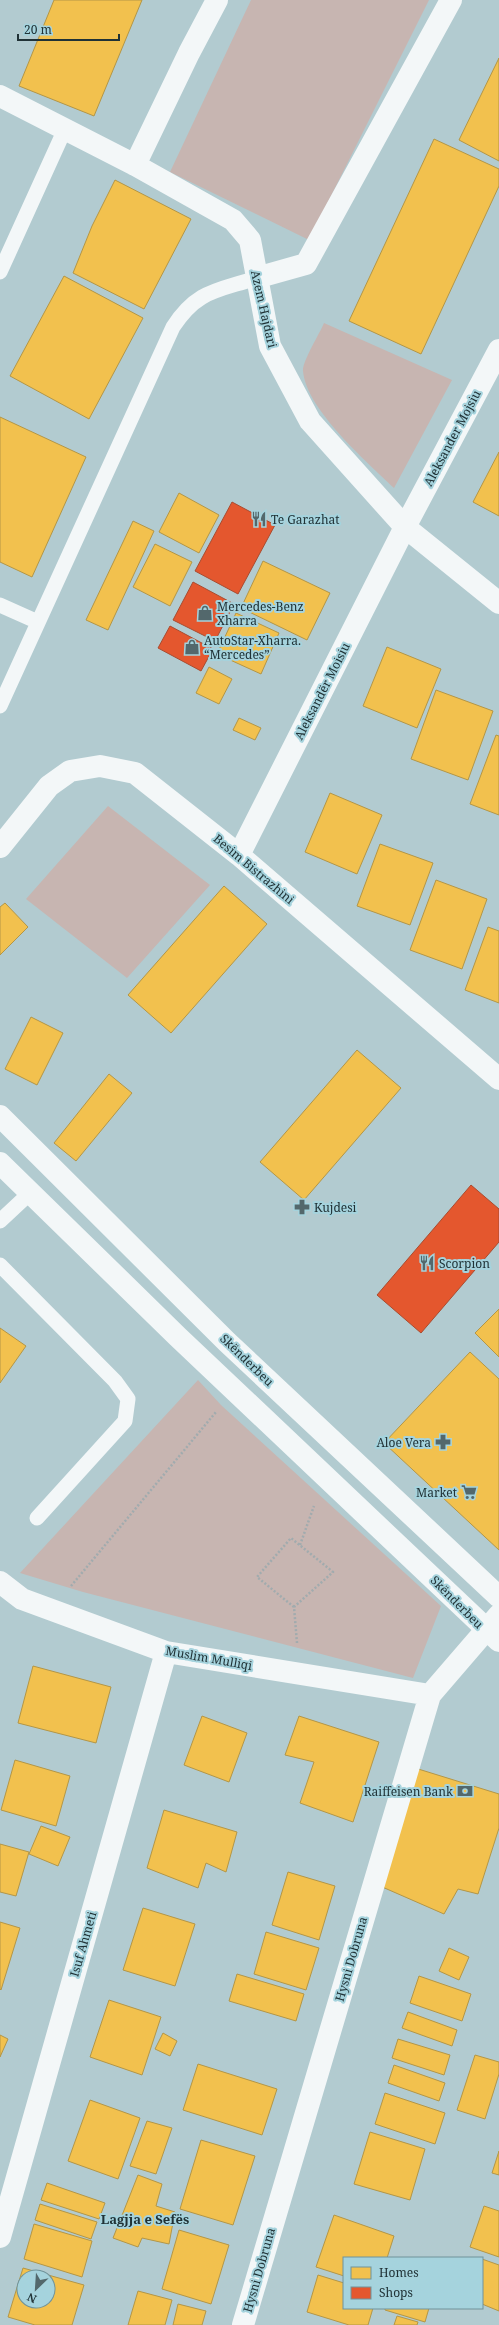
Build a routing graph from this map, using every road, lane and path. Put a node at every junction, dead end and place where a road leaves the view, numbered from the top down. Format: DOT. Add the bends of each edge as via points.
graph roads {
  1 [pos="217,0"];
  2 [pos="451,0"];
  3 [pos="0,96"];
  4 [pos="65,129"];
  5 [pos="135,165"];
  6 [pos="0,272"];
  7 [pos="256,278"];
  8 [pos="499,350"];
  9 [pos="405,527"];
  10 [pos="499,603"];
  11 [pos="0,605"];
  12 [pos="38,622"];
  13 [pos="0,706"];
  14 [pos="0,847"];
  15 [pos="239,855"];
  16 [pos="499,1079"];
  17 [pos="0,1116"];
  18 [pos="0,1164"];
  19 [pos="30,1193"];
  20 [pos="0,1221"];
  21 [pos="0,1265"];
  22 [pos="216,1411"];
  23 [pos="37,1518"];
  24 [pos="0,1582"];
  25 [pos="69,1588"];
  26 [pos="499,1597"];
  27 [pos="294,1607"];
  28 [pos="495,1629"];
  29 [pos="297,1648"];
  30 [pos="166,1652"];
  31 [pos="430,1695"];
  32 [pos="0,2237"];
  33 [pos="243,2325"];
  1 -- 5 [label="street"];
  2 -- 7 [label="street" via="306,264"];
  3 -- 4 [label="street, Azem Hajdari"];
  4 -- 5 [label="street, Azem Hajdari"];
  4 -- 6 [label="lane"];
  5 -- 7 [label="street, Azem Hajdari" via="233,220 250,240"];
  7 -- 9 [label="street, Azem Hajdari" via="270,346 310,421"];
  7 -- 12 [label="lane" via="214,290 198,299 184,312 174,327"];
  8 -- 9 [label="street, Aleksander Mojsiu"];
  9 -- 10 [label="street, Azem Hajdari"];
  9 -- 15 [label="street, Aleksandër Moisiu"];
  11 -- 12 [label="lane"];
  12 -- 13 [label="lane"];
  14 -- 15 [label="street, Besim Bistrazhini" via="49,786 70,771 100,766 135,773"];
  15 -- 16 [label="street, Besim Bistrazhini"];
  17 -- 26 [label="street, Skënderbeu" via="227,1342"];
  18 -- 19 [label="street, Skënderbeu"];
  19 -- 20 [label="lane"];
  19 -- 28 [label="street, Skënderbeu" via="178,1337 438,1581"];
  21 -- 23 [label="lane" via="115,1381 128,1400 125,1421"];
  22 -- 25 [label="path"];
  24 -- 30 [label="street, Muslim Mulliqi" via="22,1599"];
  27 -- 27 [label="path" via="333,1572 291,1538 257,1577"];
  27 -- 29 [label="path"];
  28 -- 31 [label="street, Hysni Dobruna"];
  30 -- 31 [label="street, Muslim Mulliqi"];
  30 -- 32 [label="street, Isuf Ahmeti"];
  31 -- 33 [label="street, Hysni Dobruna"];
}
